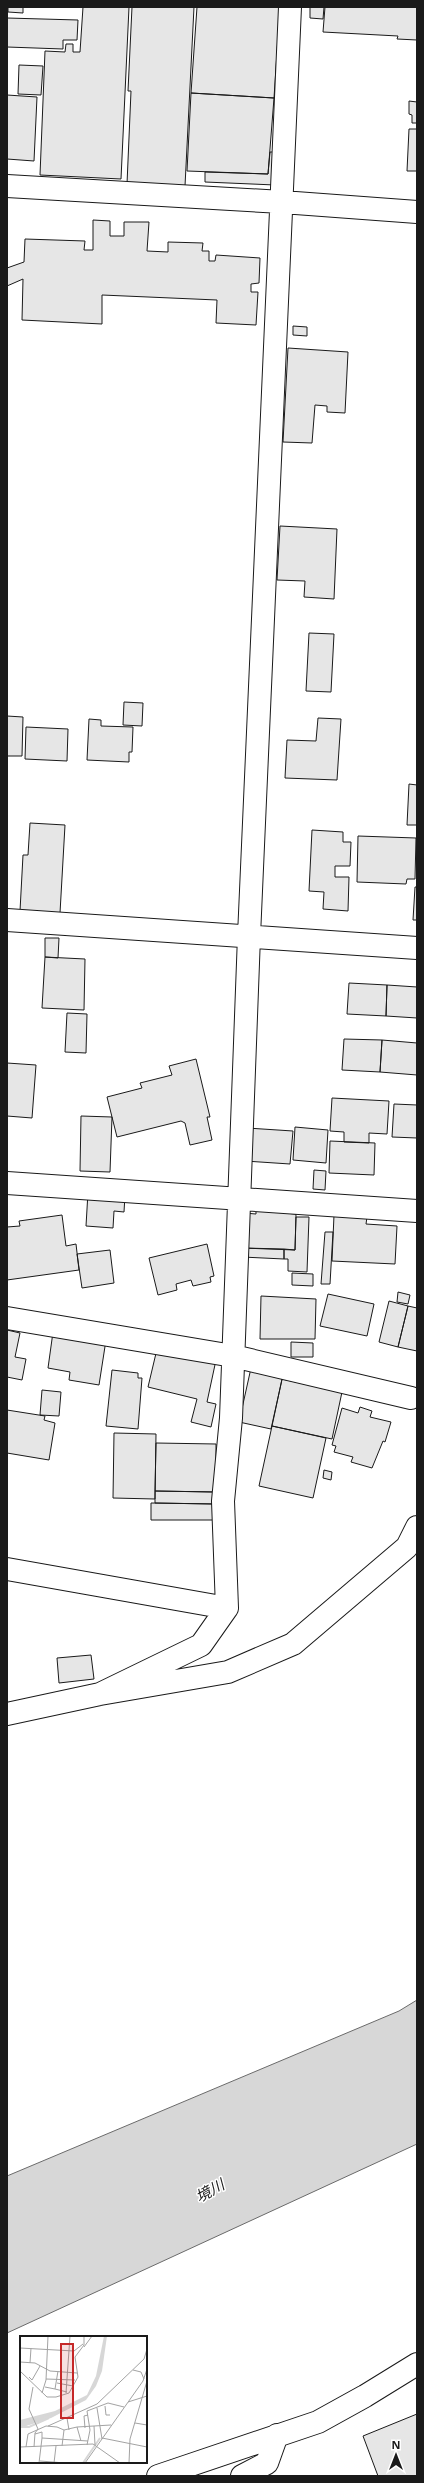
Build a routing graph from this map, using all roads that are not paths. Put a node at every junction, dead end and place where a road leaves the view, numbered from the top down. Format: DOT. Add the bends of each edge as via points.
graph roads {
  1 [pos="290,7"];
  2 [pos="7,186"];
  3 [pos="282,202"];
  4 [pos="417,212"];
  5 [pos="7,920"];
  6 [pos="249,936"];
  7 [pos="417,948"];
  8 [pos="7,1183"];
  9 [pos="239,1199"];
  10 [pos="417,1211"];
  11 [pos="7,1318"];
  12 [pos="233,1356"];
  13 [pos="411,1398"];
  14 [pos="417,1527"];
  15 [pos="7,1569"];
  16 [pos="227,1608"];
  17 [pos="100,1694"];
  18 [pos="7,1714"];
  19 [pos="417,2364"];
  20 [pos="277,2435"];
  21 [pos="158,2476"];
  22 [pos="242,2476"];
  1 -- 3 [label="street"];
  2 -- 3 [label="street"];
  3 -- 4 [label="street"];
  3 -- 6 [label="street"];
  5 -- 6 [label="street"];
  6 -- 7 [label="street"];
  6 -- 9 [label="street"];
  8 -- 9 [label="street"];
  9 -- 10 [label="street"];
  9 -- 12 [label="street"];
  11 -- 12 [label="street"];
  12 -- 13 [label="street"];
  12 -- 16 [label="street" via="231,1418 222,1502"];
  14 -- 17 [label="street" via="408,1547 293,1644 228,1672"];
  15 -- 16 [label="street"];
  16 -- 17 [label="street" via="201,1645"];
  17 -- 18 [label="street"];
  19 -- 20 [label="street" via="318,2422"];
  20 -- 21 [label="street"];
  20 -- 22 [label="street" via="266,2463"];
}
